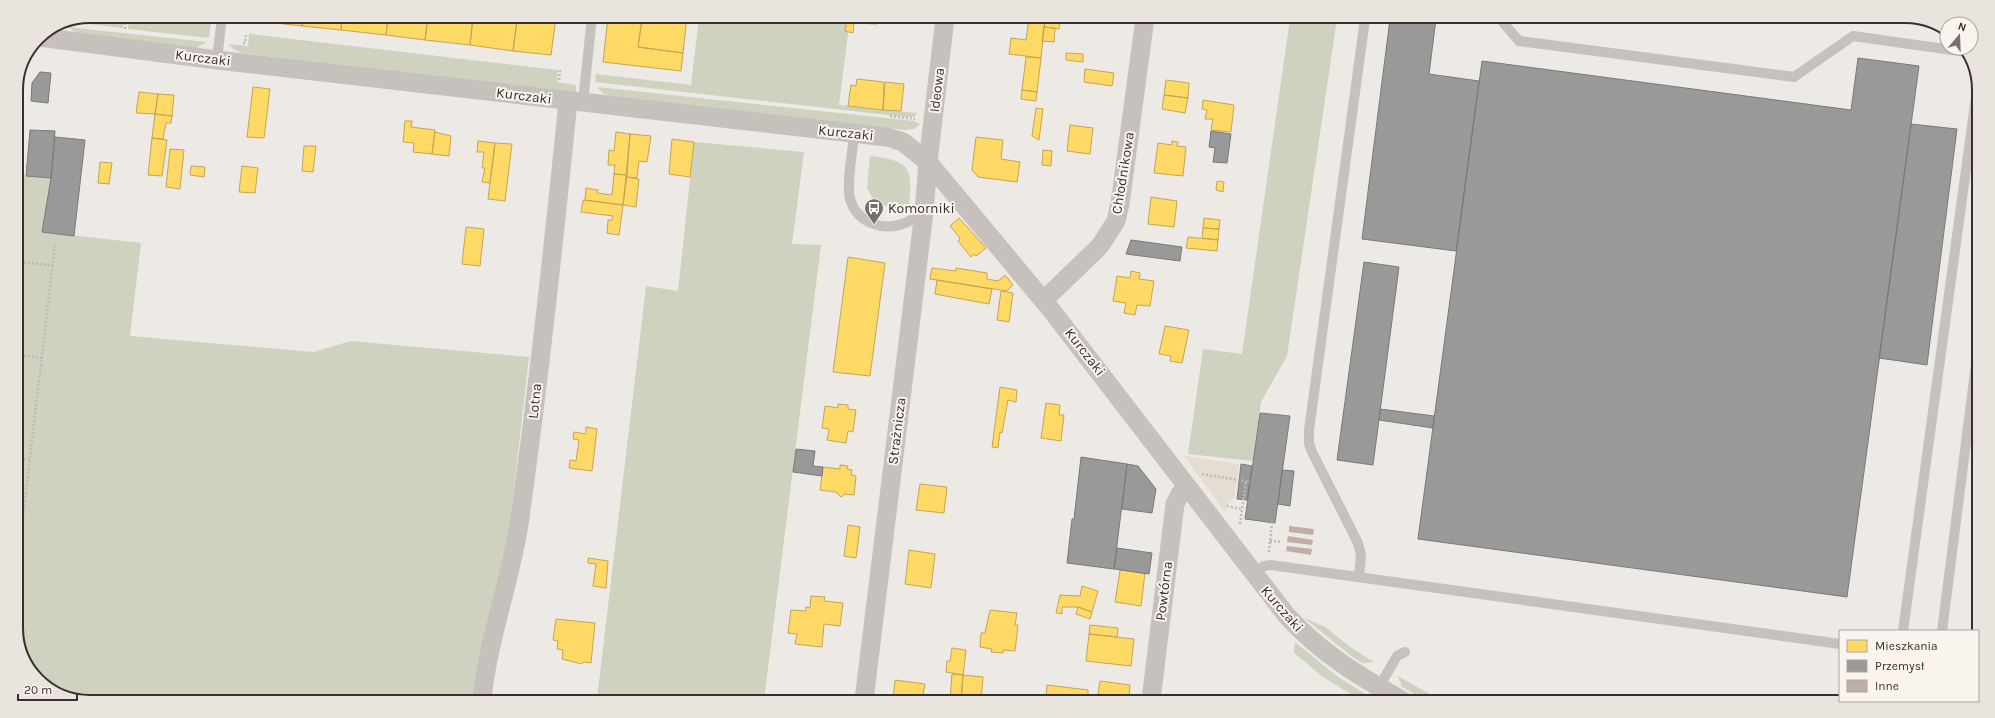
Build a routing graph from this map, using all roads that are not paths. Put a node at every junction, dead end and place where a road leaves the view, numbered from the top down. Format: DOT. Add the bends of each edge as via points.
graph roads {
  1 [pos="221,23"];
  2 [pos="591,23"];
  3 [pos="944,23"];
  4 [pos="1143,23"];
  5 [pos="1364,23"];
  6 [pos="1503,23"];
  7 [pos="53,34"];
  8 [pos="1939,48"];
  9 [pos="217,60"];
  10 [pos="575,102"];
  11 [pos="1972,127"];
  12 [pos="854,134"];
  13 [pos="928,162"];
  14 [pos="924,212"];
  15 [pos="1044,300"];
  16 [pos="1972,395"];
  17 [pos="1194,481"];
  18 [pos="1253,573"];
  19 [pos="1359,577"];
  20 [pos="1904,630"];
  21 [pos="1942,630"];
  22 [pos="1839,644"];
  23 [pos="1405,652"];
  24 [pos="1379,687"];
  25 [pos="483,695"];
  26 [pos="865,695"];
  27 [pos="1152,695"];
  28 [pos="1393,695"];
  1 -- 9 [label="lane"];
  2 -- 10 [label="lane"];
  3 -- 13 [label="street, Ideowa"];
  4 -- 15 [label="street, Chłodnikowa" via="1116,221 1100,246"];
  5 -- 19 [label="lane" via="1309,430 1313,454 1358,542 1361,555"];
  6 -- 8 [label="lane" via="1519,41 1794,77 1853,36"];
  7 -- 9 [label="street, Kurczaki"];
  9 -- 10 [label="street, Kurczaki"];
  10 -- 12 [label="street, Kurczaki"];
  10 -- 25 [label="street, Lotna" via="519,524 488,658"];
  11 -- 20 [label="lane"];
  12 -- 13 [label="street, Kurczaki" via="887,137 903,142"];
  12 -- 14 [label="lane" via="849,186 850,198 859,214 874,225 885,227 906,223"];
  13 -- 14 [label="street, Strażnicza"];
  13 -- 15 [label="street, Kurczaki"];
  14 -- 26 [label="street, Strażnicza"];
  15 -- 17 [label="street, Kurczaki"];
  16 -- 21 [label="lane"];
  17 -- 18 [label="street, Kurczaki"];
  17 -- 27 [label="street, Powtórna" via="1180,494 1175,504"];
  18 -- 19 [label="lane" via="1271,565"];
  18 -- 24 [label="street, Kurczaki" via="1287,616 1314,643 1334,660"];
  19 -- 22 [label="lane"];
  23 -- 24 [label="lane" via="1397,656"];
  24 -- 28 [label="street, Kurczaki"];
}
